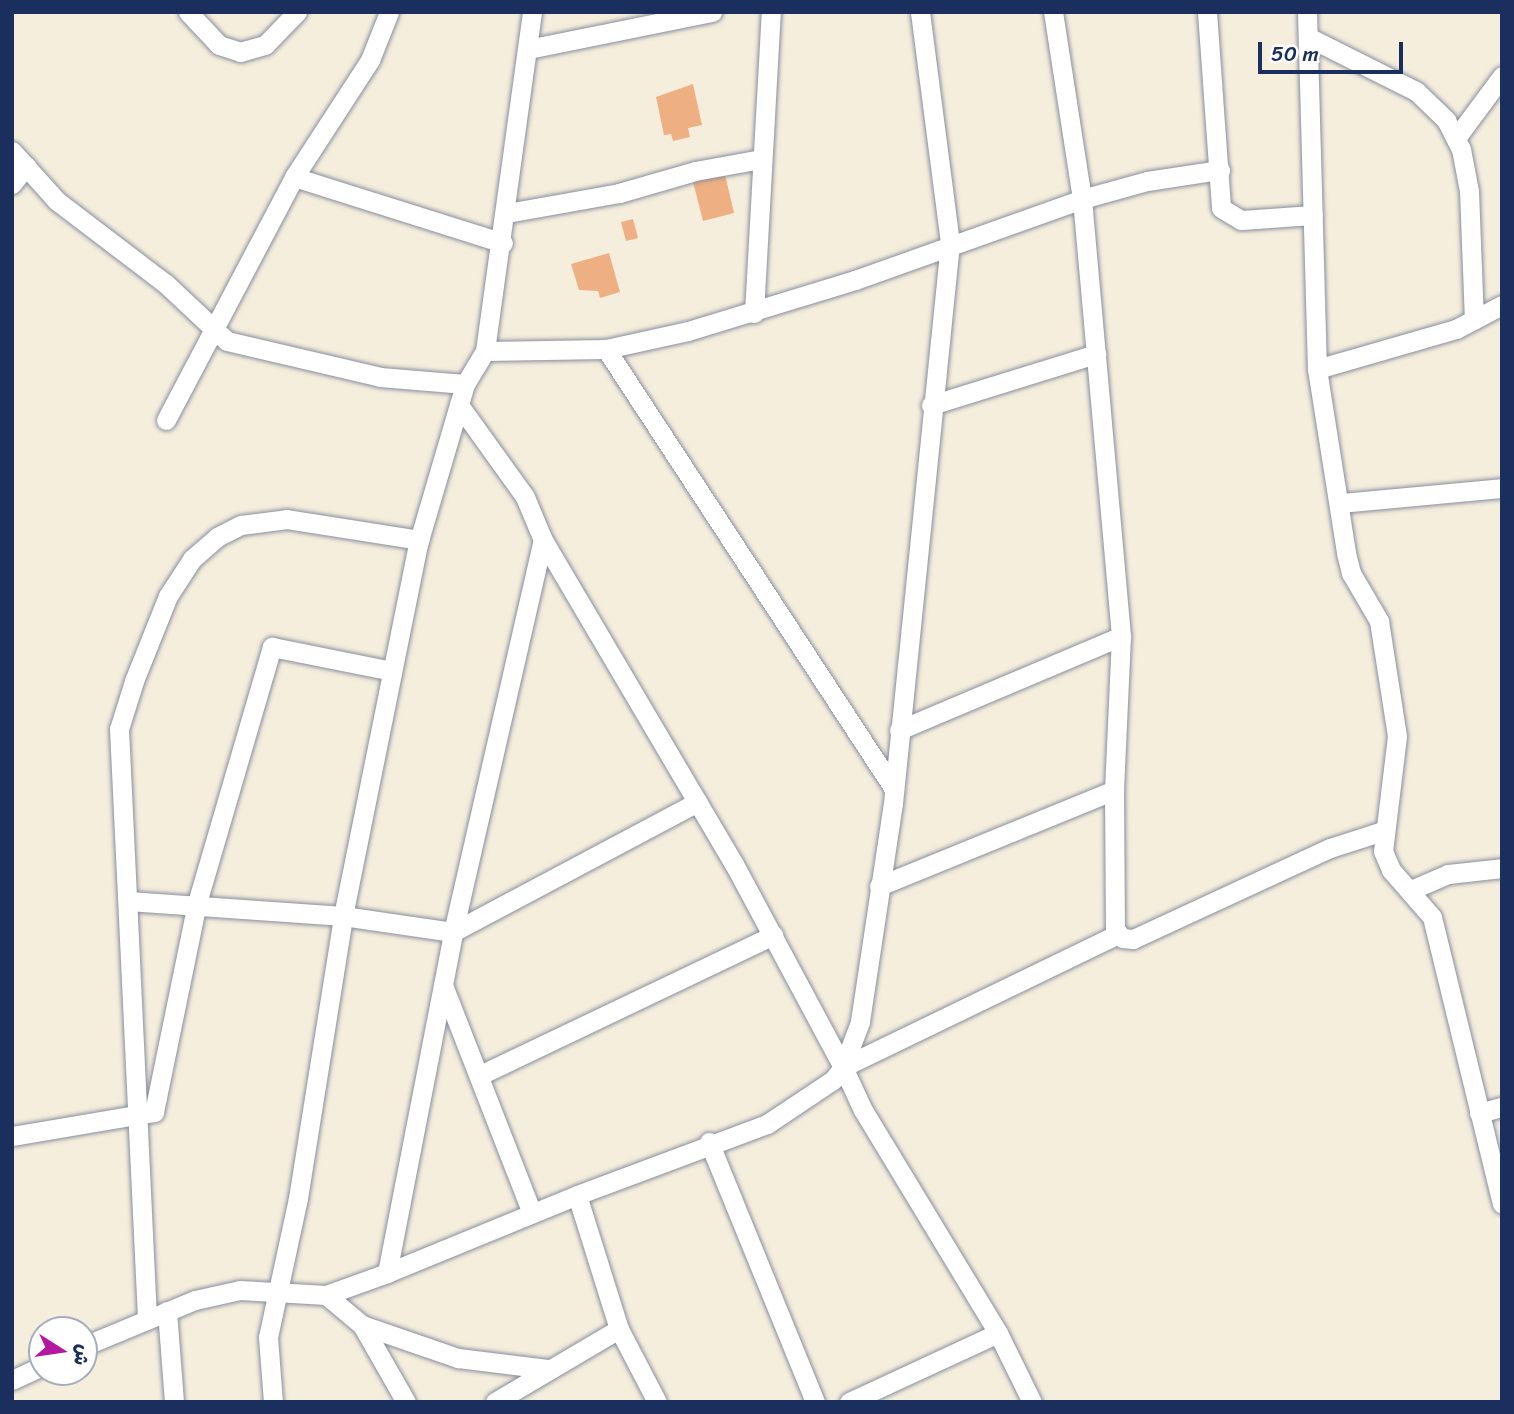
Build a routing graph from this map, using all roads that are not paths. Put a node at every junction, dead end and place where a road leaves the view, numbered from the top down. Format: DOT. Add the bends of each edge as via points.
graph roads {
  1 [pos="188,12"];
  2 [pos="297,12"];
  3 [pos="389,12"];
  4 [pos="533,12"];
  5 [pos="712,12"];
  6 [pos="771,12"];
  7 [pos="920,12"];
  8 [pos="1053,12"];
  9 [pos="1208,12"];
  10 [pos="1307,12"];
  11 [pos="1308,37"];
  12 [pos="528,49"];
  13 [pos="1502,76"];
  14 [pos="1456,138"];
  15 [pos="12,151"];
  16 [pos="761,159"];
  17 [pos="26,166"];
  18 [pos="1220,170"];
  19 [pos="294,177"];
  20 [pos="12,184"];
  21 [pos="1082,200"];
  22 [pos="507,213"];
  23 [pos="1312,215"];
  24 [pos="503,243"];
  25 [pos="950,243"];
  26 [pos="1502,305"];
  27 [pos="754,313"];
  28 [pos="1474,320"];
  29 [pos="215,332"];
  30 [pos="606,349"];
  31 [pos="485,351"];
  32 [pos="1096,354"];
  33 [pos="1317,369"];
  34 [pos="464,384"];
  35 [pos="459,405"];
  36 [pos="931,405"];
  37 [pos="166,420"];
  38 [pos="1502,488"];
  39 [pos="1340,503"];
  40 [pos="419,540"];
  41 [pos="543,540"];
  42 [pos="1121,636"];
  43 [pos="392,671"];
  44 [pos="900,730"];
  45 [pos="894,789"];
  46 [pos="1114,790"];
  47 [pos="698,802"];
  48 [pos="1383,831"];
  49 [pos="1502,867"];
  50 [pos="879,886"];
  51 [pos="1411,890"];
  52 [pos="128,901"];
  53 [pos="197,903"];
  54 [pos="343,916"];
  55 [pos="453,932"];
  56 [pos="1118,934"];
  57 [pos="773,935"];
  58 [pos="443,985"];
  59 [pos="843,1068"];
  60 [pos="480,1075"];
  61 [pos="1502,1107"];
  62 [pos="1479,1113"];
  63 [pos="139,1114"];
  64 [pos="12,1136"];
  65 [pos="709,1142"];
  66 [pos="577,1195"];
  67 [pos="1502,1204"];
  68 [pos="531,1211"];
  69 [pos="387,1273"];
  70 [pos="276,1295"];
  71 [pos="326,1295"];
  72 [pos="167,1311"];
  73 [pos="147,1318"];
  74 [pos="362,1325"];
  75 [pos="619,1329"];
  76 [pos="998,1333"];
  77 [pos="98,1340"];
  78 [pos="547,1370"];
  79 [pos="28,1373"];
  80 [pos="12,1380"];
  81 [pos="174,1402"];
  82 [pos="273,1402"];
  83 [pos="406,1402"];
  84 [pos="495,1402"];
  85 [pos="657,1402"];
  86 [pos="815,1402"];
  87 [pos="849,1402"];
  88 [pos="1032,1402"];
  1 -- 2 [label="street" via="219,45 240,52 265,45"];
  3 -- 19 [label="street" via="370,60"];
  4 -- 12 [label="street"];
  5 -- 12 [label="street"];
  6 -- 16 [label="street"];
  7 -- 25 [label="street"];
  8 -- 21 [label="street"];
  9 -- 18 [label="street"];
  10 -- 11 [label="street"];
  11 -- 14 [label="street" via="1416,91 1446,120"];
  11 -- 23 [label="street"];
  12 -- 22 [label="street"];
  13 -- 14 [label="street"];
  14 -- 28 [label="street" via="1469,191"];
  15 -- 17 [label="street"];
  16 -- 22 [label="street" via="695,171 619,193"];
  16 -- 27 [label="street"];
  17 -- 20 [label="street"];
  17 -- 29 [label="street" via="57,201 166,284"];
  18 -- 21 [label="street" via="1147,181"];
  18 -- 23 [label="street" via="1221,208 1233,219"];
  19 -- 24 [label="street"];
  19 -- 29 [label="street"];
  21 -- 25 [label="street"];
  21 -- 32 [label="street"];
  22 -- 24 [label="street"];
  23 -- 33 [label="street"];
  24 -- 31 [label="street"];
  25 -- 27 [label="street"];
  25 -- 36 [label="street"];
  26 -- 28 [label="street"];
  27 -- 30 [label="street"];
  28 -- 33 [label="street" via="1402,347"];
  29 -- 34 [label="street" via="227,341 282,357 380,377"];
  29 -- 37 [label="street"];
  30 -- 31 [label="street"];
  30 -- 45 [label="street"];
  31 -- 34 [label="street"];
  32 -- 36 [label="street"];
  32 -- 42 [label="street"];
  33 -- 39 [label="street"];
  34 -- 35 [label="street"];
  35 -- 40 [label="street"];
  35 -- 41 [label="street" via="506,464"];
  36 -- 44 [label="street"];
  38 -- 39 [label="street"];
  39 -- 48 [label="street" via="1351,573 1379,621 1397,736 1396,770"];
  40 -- 43 [label="street"];
  40 -- 52 [label="street" via="287,519 242,525 217,537 192,559 168,596 119,729"];
  41 -- 47 [label="street"];
  41 -- 55 [label="street"];
  42 -- 44 [label="street"];
  42 -- 46 [label="street"];
  43 -- 53 [label="street" via="272,647"];
  43 -- 54 [label="street"];
  44 -- 45 [label="street"];
  45 -- 50 [label="street"];
  46 -- 50 [label="street"];
  46 -- 56 [label="street"];
  47 -- 55 [label="street"];
  47 -- 57 [label="street"];
  48 -- 51 [label="street" via="1383,851 1391,870"];
  48 -- 56 [label="street" via="1330,848 1133,939"];
  49 -- 51 [label="street" via="1448,874"];
  50 -- 59 [label="street" via="860,1022"];
  51 -- 62 [label="street" via="1432,917"];
  52 -- 53 [label="street"];
  52 -- 63 [label="street"];
  53 -- 54 [label="street"];
  53 -- 63 [label="street" via="154,1112"];
  54 -- 55 [label="street"];
  54 -- 70 [label="street" via="300,1185"];
  55 -- 58 [label="street"];
  56 -- 59 [label="street"];
  57 -- 59 [label="street"];
  57 -- 60 [label="street"];
  58 -- 60 [label="street"];
  58 -- 69 [label="street"];
  59 -- 65 [label="street" via="833,1080 767,1124"];
  59 -- 76 [label="street" via="863,1110"];
  60 -- 68 [label="street"];
  61 -- 62 [label="street"];
  62 -- 67 [label="street"];
  63 -- 64 [label="street"];
  63 -- 73 [label="street"];
  65 -- 66 [label="street"];
  65 -- 86 [label="street"];
  66 -- 68 [label="street"];
  66 -- 75 [label="street"];
  68 -- 69 [label="street"];
  69 -- 71 [label="street"];
  70 -- 71 [label="street"];
  70 -- 72 [label="street" via="240,1290"];
  70 -- 82 [label="street" via="268,1337"];
  71 -- 74 [label="street"];
  72 -- 73 [label="street"];
  72 -- 81 [label="street"];
  73 -- 77 [label="street"];
  74 -- 78 [label="street" via="458,1358"];
  74 -- 83 [label="street"];
  75 -- 78 [label="street"];
  75 -- 85 [label="street"];
  76 -- 87 [label="street"];
  76 -- 88 [label="street"];
  78 -- 84 [label="street"];
  79 -- 80 [label="street"];
}
